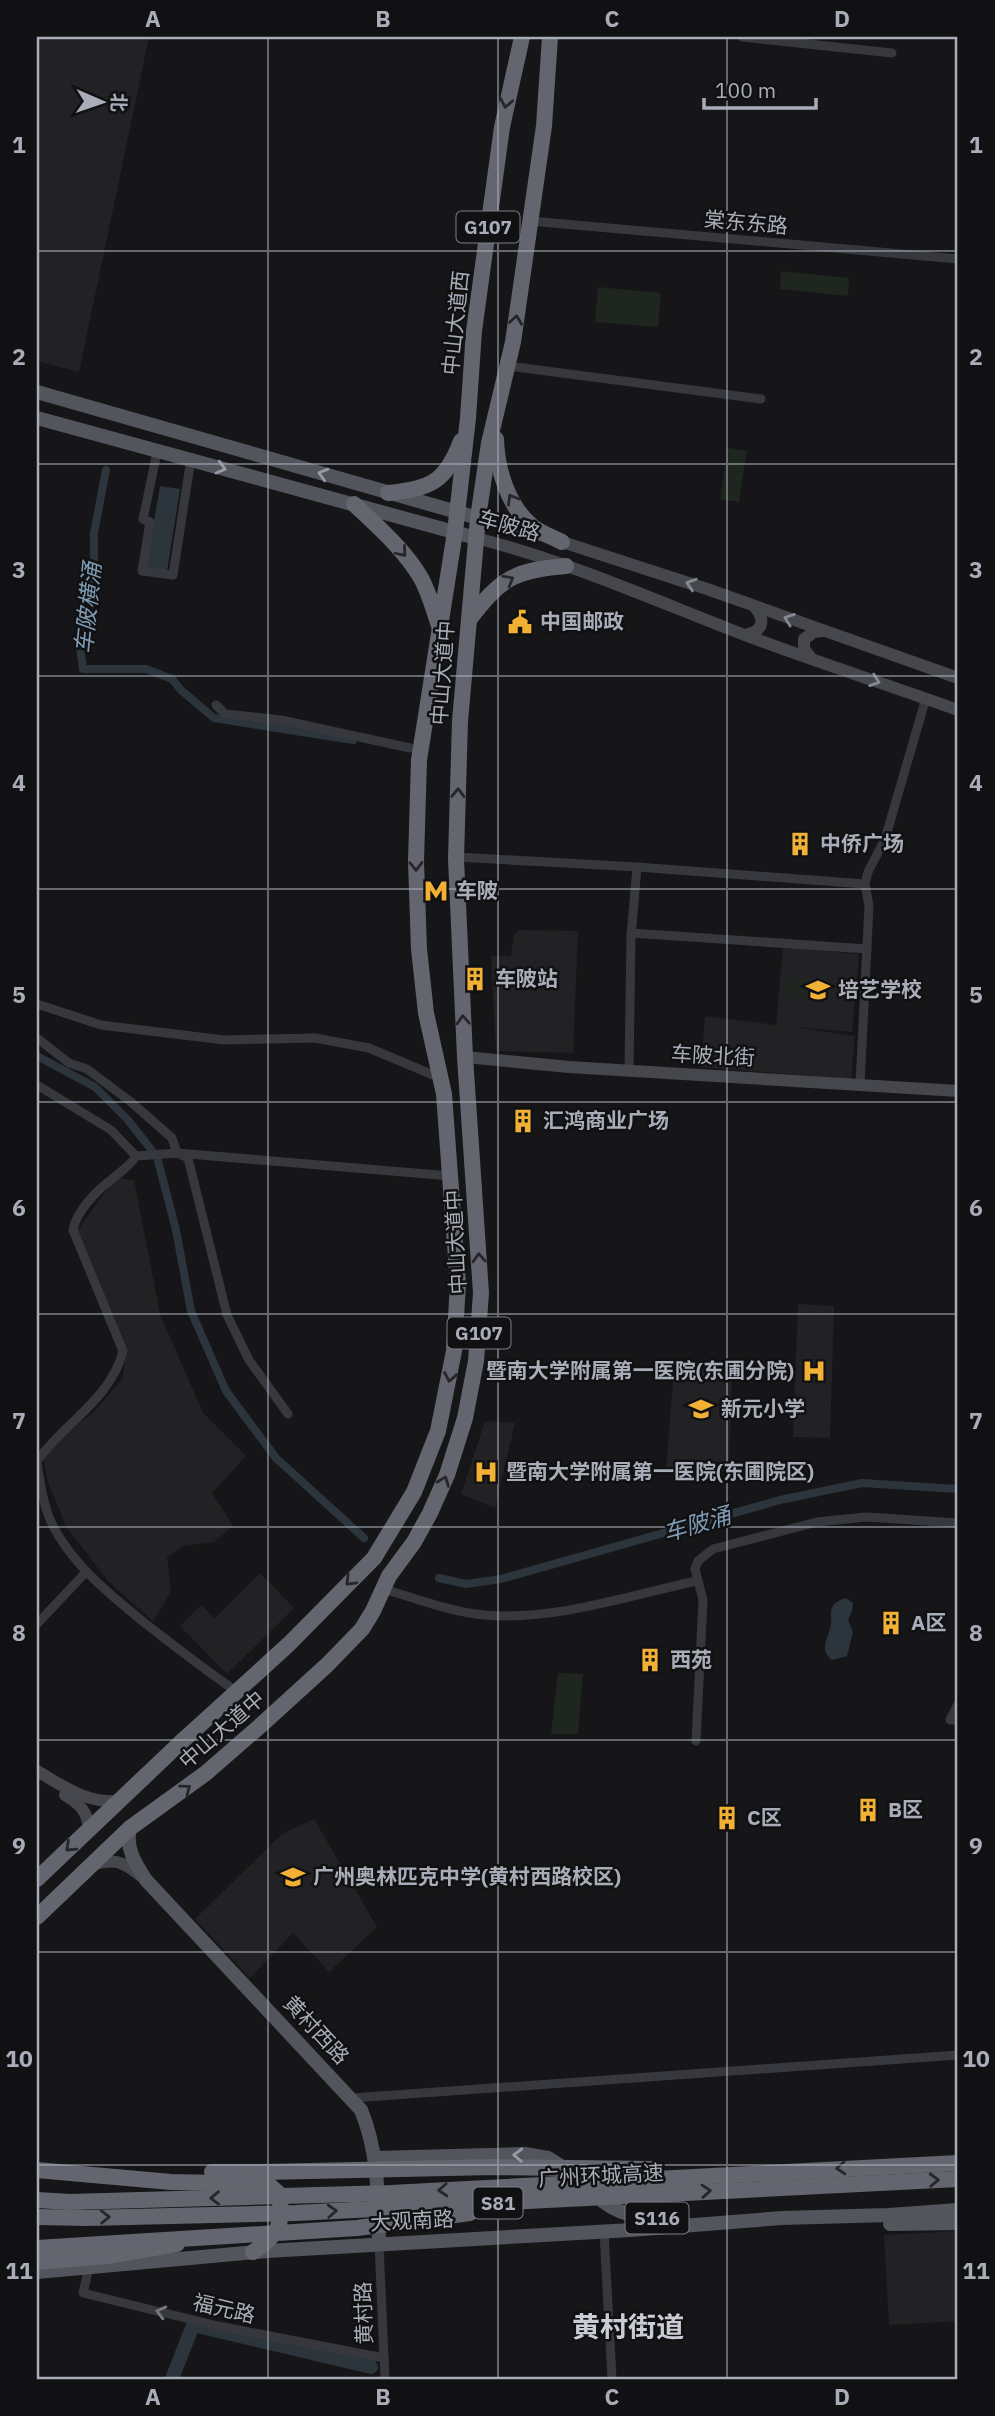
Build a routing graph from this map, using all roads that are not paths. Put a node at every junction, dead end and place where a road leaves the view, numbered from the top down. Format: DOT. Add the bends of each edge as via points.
graph roads {
  1 [pos="522,37"];
  2 [pos="550,37"];
  3 [pos="742,37"];
  4 [pos="891,53"];
  5 [pos="530,221"];
  6 [pos="958,259"];
  7 [pos="508,366"];
  8 [pos="37,392"];
  9 [pos="761,399"];
  10 [pos="66,400"];
  11 [pos="497,411"];
  12 [pos="114,414"];
  13 [pos="37,418"];
  14 [pos="468,418"];
  15 [pos="59,424"];
  16 [pos="108,438"];
  17 [pos="156,457"];
  18 [pos="190,465"];
  19 [pos="461,476"];
  20 [pos="484,481"];
  21 [pos="388,493"];
  22 [pos="354,504"];
  23 [pos="457,512"];
  24 [pos="478,518"];
  25 [pos="455,532"];
  26 [pos="476,538"];
  27 [pos="562,542"];
  28 [pos="566,566"];
  29 [pos="449,570"];
  30 [pos="472,580"];
  31 [pos="755,607"];
  32 [pos="468,622"];
  33 [pos="440,628"];
  34 [pos="823,631"];
  35 [pos="745,635"];
  36 [pos="811,658"];
  37 [pos="958,678"];
  38 [pos="926,698"];
  39 [pos="216,705"];
  40 [pos="958,710"];
  41 [pos="410,748"];
  42 [pos="456,857"];
  43 [pos="637,867"];
  44 [pos="865,884"];
  45 [pos="631,933"];
  46 [pos="867,949"];
  47 [pos="37,1004"];
  48 [pos="37,1038"];
  49 [pos="465,1056"];
  50 [pos="629,1071"];
  51 [pos="441,1074"];
  52 [pos="37,1084"];
  53 [pos="860,1084"];
  54 [pos="958,1091"];
  55 [pos="177,1153"];
  56 [pos="136,1156"];
  57 [pos="451,1176"];
  58 [pos="288,1414"];
  59 [pos="37,1461"];
  60 [pos="958,1523"];
  61 [pos="414,1542"];
  62 [pos="86,1572"];
  63 [pos="696,1581"];
  64 [pos="390,1591"];
  65 [pos="37,1624"];
  66 [pos="362,1629"];
  67 [pos="236,1691"];
  68 [pos="958,1704"];
  69 [pos="958,1720"];
  70 [pos="696,1741"];
  71 [pos="37,1771"];
  72 [pos="37,1780"];
  73 [pos="119,1801"];
  74 [pos="130,1828"];
  75 [pos="89,1829"];
  76 [pos="91,1865"];
  77 [pos="50,1866"];
  78 [pos="37,1879"];
  79 [pos="146,1880"];
  80 [pos="63,1892"];
  81 [pos="37,1917"];
  82 [pos="958,2055"];
  83 [pos="352,2098"];
  84 [pos="375,2158"];
  85 [pos="958,2163"];
  86 [pos="37,2169"];
  87 [pos="738,2173"];
  88 [pos="958,2179"];
  89 [pos="574,2198"];
  90 [pos="37,2200"];
  91 [pos="958,2201"];
  92 [pos="609,2207"];
  93 [pos="958,2210"];
  94 [pos="37,2217"];
  95 [pos="726,2222"];
  96 [pos="958,2223"];
  97 [pos="604,2232"];
  98 [pos="537,2235"];
  99 [pos="208,2238"];
  100 [pos="379,2244"];
  101 [pos="37,2248"];
  102 [pos="253,2252"];
  103 [pos="37,2262"];
  104 [pos="89,2268"];
  105 [pos="37,2272"];
  106 [pos="384,2358"];
  107 [pos="385,2379"];
  108 [pos="612,2379"];
  1 -- 14 [label="highway, 中山大道西 / G107, one-way" via="502,127 474,331"];
  2 -- 5 [label="highway, G107" via="545,116"];
  3 -- 4 [label="street"];
  5 -- 6 [label="street, 棠东东路"];
  7 -- 5 [label="highway, G107, one-way"];
  7 -- 9 [label="street"];
  7 -- 11 [label="highway, G107"];
  8 -- 10 [label="main road, 车陂路"];
  10 -- 12 [label="main road, 车陂路"];
  10 -- 15 [label="main road" via="72,415"];
  11 -- 20 [label="highway, G107"];
  27 -- 11 [label="highway, one-way" via="530,524 512,500 496,447"];
  12 -- 16 [label="main road" via="101,423"];
  21 -- 12 [label="main road, 车陂路, one-way"];
  13 -- 15 [label="main road, 车陂路"];
  14 -- 19 [label="highway, 中山大道西 / G107"];
  14 -- 21 [label="highway" via="456,453 439,478 424,488"];
  15 -- 16 [label="main road, 车陂路"];
  16 -- 22 [label="main road, 车陂路, one-way"];
  17 -- 18 [label="street" via="143,519 150,522 142,571 173,575"];
  19 -- 20 [label="highway" via="474,485"];
  19 -- 23 [label="highway, 中山大道西 / G107"];
  20 -- 24 [label="highway, G107"];
  21 -- 23 [label="main road, 车陂路"];
  22 -- 25 [label="main road, 车陂路"];
  22 -- 33 [label="highway, one-way" via="411,563"];
  23 -- 24 [label="main road, 车陂路"];
  23 -- 25 [label="highway, 中山大道西 / G107"];
  24 -- 26 [label="highway, 中山大道中 / G107"];
  24 -- 27 [label="main road, 车陂路"];
  25 -- 26 [label="main road, 车陂路"];
  25 -- 29 [label="highway, 中山大道中 / G107"];
  26 -- 28 [label="main road, 车陂路"];
  26 -- 30 [label="highway, 中山大道中 / G107"];
  31 -- 27 [label="main road, 车陂路, one-way"];
  32 -- 28 [label="highway, one-way" via="505,581 519,573"];
  28 -- 35 [label="main road, 车陂路"];
  29 -- 30 [label="highway" via="463,568"];
  29 -- 33 [label="highway, 中山大道中"];
  30 -- 32 [label="highway, 中山大道中 / G107"];
  34 -- 31 [label="main road, 车陂路, one-way"];
  31 -- 35 [label="main road" via="762,626"];
  42 -- 32 [label="highway, 中山大道中 / G107, one-way"];
  33 -- 51 [label="highway, 中山大道中 / G107, one-way" via="419,760 416,861 425,1004"];
  34 -- 36 [label="main road" via="804,639"];
  34 -- 37 [label="main road, 车陂路"];
  35 -- 36 [label="main road, 车陂路"];
  36 -- 38 [label="main road, 车陂路, one-way"];
  38 -- 40 [label="main road, 车陂路"];
  38 -- 44 [label="street" via="885,839"];
  39 -- 41 [label="street" via="225,713 281,720"];
  42 -- 43 [label="street"];
  49 -- 42 [label="highway, 中山大道中 / G107, one-way"];
  43 -- 44 [label="street"];
  43 -- 45 [label="street"];
  44 -- 46 [label="street"];
  45 -- 46 [label="street"];
  45 -- 50 [label="street"];
  46 -- 53 [label="street"];
  47 -- 51 [label="street" via="101,1025 224,1040 315,1038 369,1048 433,1075"];
  48 -- 55 [label="street" via="131,1102 172,1138"];
  49 -- 50 [label="main road, 车陂北街"];
  61 -- 49 [label="highway, 中山大道中 / G107, one-way" via="439,1494 459,1437 478,1345 480,1265"];
  50 -- 53 [label="main road, 车陂北街"];
  51 -- 57 [label="highway, 中山大道中 / G107"];
  52 -- 56 [label="street" via="111,1130"];
  53 -- 54 [label="main road, 车陂北街"];
  55 -- 56 [label="street"];
  55 -- 57 [label="street"];
  55 -- 58 [label="street" via="188,1158 227,1315 249,1360"];
  56 -- 59 [label="street" via="86,1205 73,1230 123,1351 120,1365 88,1409 57,1435"];
  57 -- 67 [label="highway, 中山大道中 / G107, one-way" via="457,1317 446,1398 427,1465 374,1558"];
  59 -- 62 [label="street" via="48,1514"];
  60 -- 63 [label="street" via="866,1517 817,1522 713,1549 698,1561"];
  61 -- 64 [label="main road"];
  61 -- 66 [label="highway, 中山大道中" via="389,1576"];
  62 -- 65 [label="street"];
  62 -- 67 [label="street"];
  63 -- 64 [label="street" via="549,1614 516,1616 450,1609"];
  63 -- 70 [label="street" via="703,1600"];
  64 -- 66 [label="main road"];
  74 -- 66 [label="highway, 中山大道中, one-way" via="216,1765"];
  67 -- 73 [label="highway, 中山大道中 / G107"];
  68 -- 69 [label="street" via="950,1720"];
  71 -- 73 [label="main road" via="93,1800"];
  72 -- 75 [label="main road" via="78,1804"];
  73 -- 75 [label="highway, 中山大道中 / G107"];
  74 -- 76 [label="highway, 中山大道中"];
  74 -- 79 [label="main road, 黄村西路" via="132,1856"];
  75 -- 77 [label="highway, 中山大道中 / G107, one-way"];
  76 -- 79 [label="main road" via="123,1863"];
  76 -- 80 [label="highway, 中山大道中"];
  77 -- 78 [label="highway, 中山大道中 / G107"];
  77 -- 80 [label="highway" via="45,1875 47,1886"];
  79 -- 83 [label="main road, 黄村西路"];
  80 -- 81 [label="highway, 中山大道中"];
  82 -- 83 [label="street"];
  83 -- 84 [label="main road, 黄村西路" via="367,2124"];
  92 -- 84 [label="main road, S116, one-way" via="548,2158 525,2154"];
  84 -- 100 [label="main road, 黄村西路"];
  85 -- 87 [label="highway, 广州环城高速 / S81, one-way, bridge"];
  86 -- 87 [label="highway, bridge" via="262,2172 494,2167"];
  86 -- 102 [label="highway" via="171,2182 268,2184 278,2193 281,2221 272,2239"];
  87 -- 90 [label="highway, 广州环城高速 / S81, one-way, bridge" via="300,2197"];
  89 -- 88 [label="highway, 广州环城高速 / S81, one-way, bridge"];
  94 -- 89 [label="highway, 广州环城高速 / S81, one-way, bridge" via="296,2213"];
  89 -- 99 [label="highway, bridge" via="391,2225"];
  91 -- 92 [label="main road, S116" via="654,2218"];
  92 -- 98 [label="main road" via="612,2220 605,2225"];
  93 -- 95 [label="main road, 大观南路 / S116"];
  95 -- 96 [label="main road" via="735,2227"];
  95 -- 97 [label="main road, 大观南路 / S116"];
  97 -- 98 [label="main road, 大观南路 / S116"];
  97 -- 108 [label="street"];
  98 -- 100 [label="main road, 大观南路 / S116"];
  99 -- 101 [label="highway, bridge"];
  99 -- 103 [label="highway, bridge" via="140,2252"];
  100 -- 102 [label="main road, 大观南路"];
  100 -- 106 [label="street, 黄村路"];
  102 -- 104 [label="main road, 大观南路"];
  104 -- 105 [label="main road, 大观南路"];
  106 -- 104 [label="street, 福元路, one-way" via="218,2326 83,2293"];
  106 -- 107 [label="street, 黄村路"];
}
